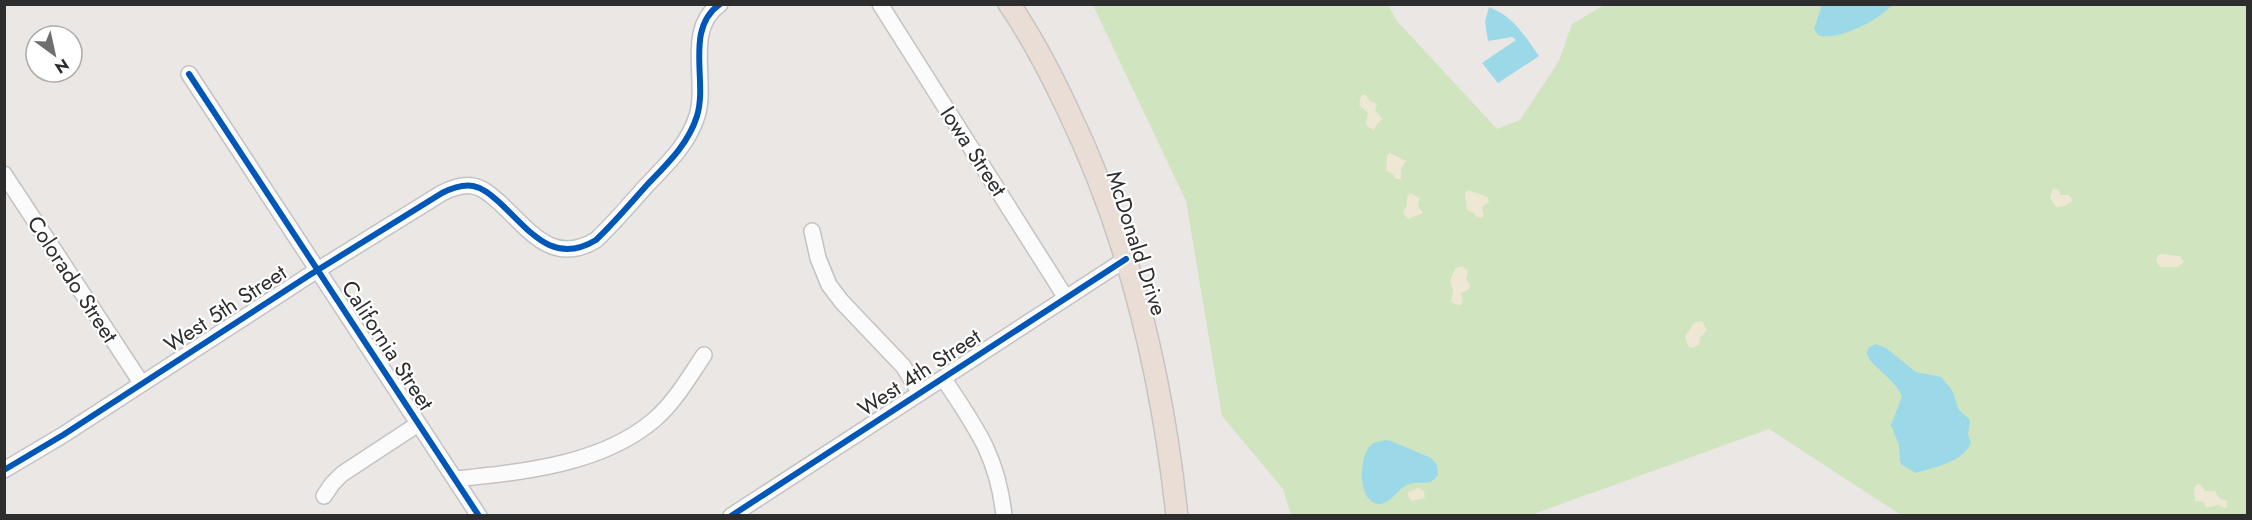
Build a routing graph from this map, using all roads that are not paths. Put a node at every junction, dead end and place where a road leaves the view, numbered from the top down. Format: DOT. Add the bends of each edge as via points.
graph roads {
  1 [pos="720,4"];
  2 [pos="879,4"];
  3 [pos="1009,4"];
  4 [pos="1018,4"];
  5 [pos="1027,29"];
  6 [pos="189,74"];
  7 [pos="4,174"];
  8 [pos="812,231"];
  9 [pos="1126,259"];
  10 [pos="317,270"];
  11 [pos="1066,298"];
  12 [pos="704,355"];
  13 [pos="943,378"];
  14 [pos="142,384"];
  15 [pos="920,393"];
  16 [pos="418,424"];
  17 [pos="4,470"];
  18 [pos="455,479"];
  19 [pos="324,496"];
  20 [pos="479,516"];
  21 [pos="731,516"];
  22 [pos="1004,516"];
  23 [pos="1177,516"];
  1 -- 10 [label="street, West 5th Street" via="702,28 702,87 693,128 676,154 596,240 572,250 550,246 490,194 474,186 463,186 442,193"];
  2 -- 11 [label="street, Iowa Street"];
  3 -- 5 [label="highway, McDonald Drive"];
  4 -- 5 [label="highway, McDonald Drive"];
  5 -- 9 [label="highway, McDonald Drive" via="1082,141"];
  6 -- 10 [label="street, California Street"];
  7 -- 14 [label="street, Colorado Street"];
  8 -- 15 [label="street" via="830,285 903,366"];
  9 -- 11 [label="street, West 4th Street"];
  9 -- 23 [label="highway, McDonald Drive" via="1162,403"];
  10 -- 14 [label="street, West 5th Street"];
  10 -- 16 [label="street, California Street"];
  11 -- 13 [label="street, West 4th Street"];
  12 -- 18 [label="street" via="670,403 625,440 549,466"];
  13 -- 15 [label="street, West 4th Street"];
  13 -- 22 [label="street" via="990,453"];
  14 -- 17 [label="street, West 5th Street"];
  15 -- 21 [label="street, West 4th Street"];
  16 -- 18 [label="street, California Street"];
  16 -- 19 [label="street" via="342,474"];
  18 -- 20 [label="street, California Street"];
}
